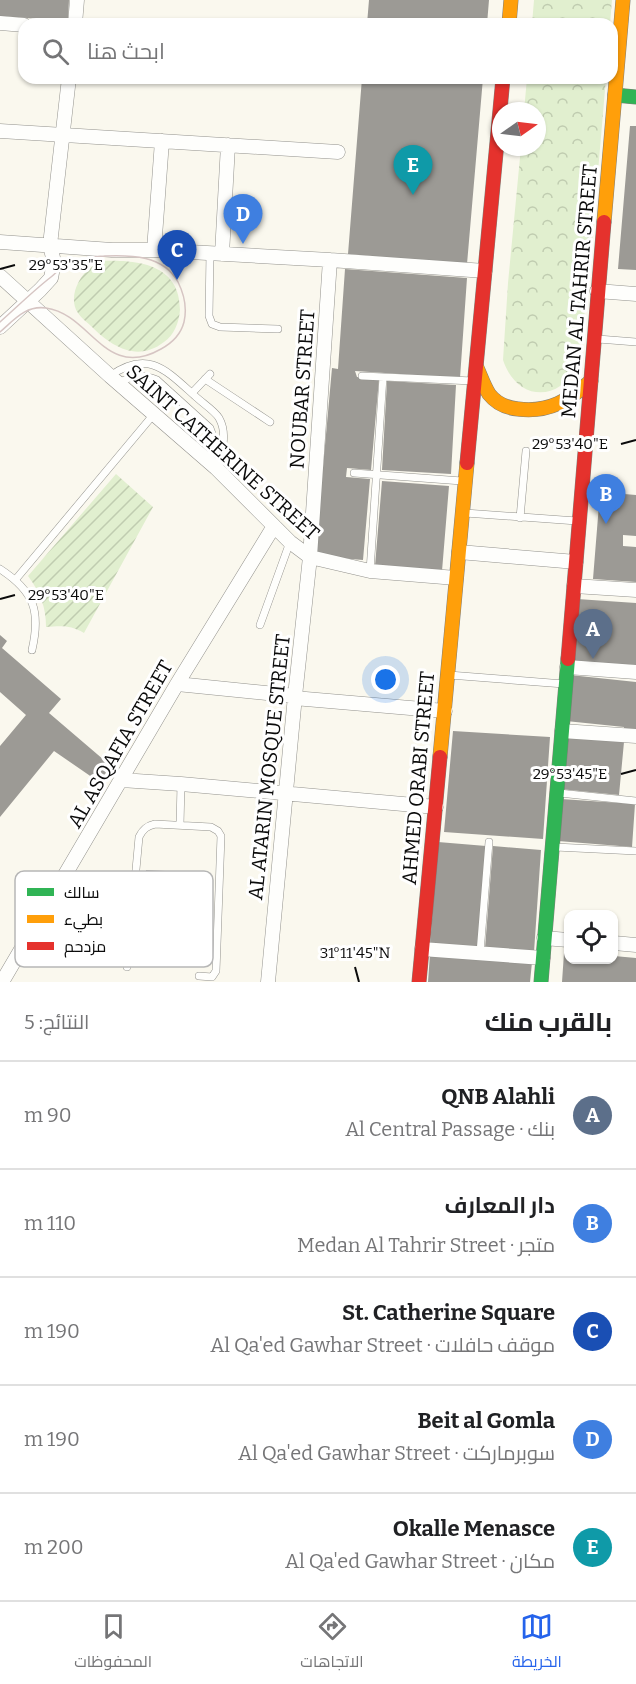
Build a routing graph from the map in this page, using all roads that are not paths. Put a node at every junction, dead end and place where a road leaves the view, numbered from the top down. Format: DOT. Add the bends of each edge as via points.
graph roads {
  1 [pos="77,0"];
  2 [pos="511,0"];
  3 [pos="627,1"];
  4 [pos="76,18"];
  5 [pos="510,18"];
  6 [pos="0,23"];
  7 [pos="18,24"];
  8 [pos="618,72"];
  9 [pos="68,84"];
  10 [pos="502,84"];
  11 [pos="616,84"];
  12 [pos="615,95"];
  13 [pos="636,97"];
  14 [pos="0,131"];
  15 [pos="62,135"];
  16 [pos="162,141"];
  17 [pos="228,145"];
  18 [pos="338,152"];
  19 [pos="0,242"];
  20 [pos="50,245"];
  21 [pos="154,250"];
  22 [pos="216,253"];
  23 [pos="330,260"];
  24 [pos="485,271"];
  25 [pos="0,276"];
  26 [pos="597,291"];
  27 [pos="636,294"];
  28 [pos="27,300"];
  29 [pos="0,327"];
  30 [pos="278,329"];
  31 [pos="595,339"];
  32 [pos="636,342"];
  33 [pos="476,375"];
  34 [pos="362,376"];
  35 [pos="382,377"];
  36 [pos="114,380"];
  37 [pos="591,381"];
  38 [pos="192,393"];
  39 [pos="154,414"];
  40 [pos="270,422"];
  41 [pos="526,451"];
  42 [pos="211,464"];
  43 [pos="354,473"];
  44 [pos="376,475"];
  45 [pos="466,481"];
  46 [pos="463,513"];
  47 [pos="520,518"];
  48 [pos="580,521"];
  49 [pos="274,526"];
  50 [pos="290,542"];
  51 [pos="459,552"];
  52 [pos="310,557"];
  53 [pos="576,562"];
  54 [pos="0,569"];
  55 [pos="370,572"];
  56 [pos="456,578"];
  57 [pos="15,579"];
  58 [pos="574,586"];
  59 [pos="636,590"];
  60 [pos="261,625"];
  61 [pos="32,650"];
  62 [pos="567,667"];
  63 [pos="636,672"];
  64 [pos="448,675"];
  65 [pos="177,684"];
  66 [pos="566,684"];
  67 [pos="295,697"];
  68 [pos="444,711"];
  69 [pos="562,731"];
  70 [pos="636,736"];
  71 [pos="122,780"];
  72 [pos="181,784"];
  73 [pos="285,793"];
  74 [pos="557,793"];
  75 [pos="636,801"];
  76 [pos="436,807"];
  77 [pos="180,825"];
  78 [pos="489,842"];
  79 [pos="551,847"];
  80 [pos="636,850"];
  81 [pos="68,871"];
  82 [pos="136,871"];
  83 [pos="544,938"];
  84 [pos="564,940"];
  85 [pos="618,943"];
  86 [pos="636,945"];
  87 [pos="422,949"];
  88 [pos="480,953"];
  89 [pos="543,958"];
  90 [pos="15,960"];
  91 [pos="199,976"];
  92 [pos="2,982"];
  93 [pos="268,982"];
  94 [pos="419,982"];
  95 [pos="541,982"];
  1 -- 4 [label="street"];
  2 -- 5 [label="main road"];
  3 -- 8 [label="main road, MEDAN AL TAHRIR STREET"];
  6 -- 7 [label="street"];
  9 -- 15 [label="street"];
  10 -- 24 [label="main road"];
  11 -- 12 [label="main road, MEDAN AL TAHRIR STREET"];
  12 -- 13 [label="main road"];
  12 -- 26 [label="main road, MEDAN AL TAHRIR STREET"];
  14 -- 15 [label="street"];
  15 -- 16 [label="street"];
  15 -- 20 [label="street"];
  16 -- 17 [label="street"];
  16 -- 21 [label="street"];
  17 -- 18 [label="street"];
  17 -- 22 [label="street"];
  19 -- 20 [label="street"];
  20 -- 21 [label="street"];
  20 -- 28 [label="street" via="54,262 51,278"];
  21 -- 22 [label="street"];
  22 -- 23 [label="street"];
  22 -- 30 [label="lane" via="209,316 212,324"];
  23 -- 24 [label="street"];
  23 -- 52 [label="street, NOUBAR STREET"];
  24 -- 33 [label="main road"];
  25 -- 28 [label="street, SAINT CATHERINE STREET"];
  26 -- 27 [label="street"];
  26 -- 31 [label="main road, MEDAN AL TAHRIR STREET"];
  28 -- 29 [label="street"];
  28 -- 36 [label="street, SAINT CATHERINE STREET"];
  31 -- 32 [label="lane"];
  31 -- 37 [label="main road, MEDAN AL TAHRIR STREET"];
  33 -- 35 [label="lane"];
  33 -- 37 [label="main road" via="492,398 511,408 532,411 553,408"];
  33 -- 45 [label="main road"];
  34 -- 35 [label="lane"];
  35 -- 44 [label="lane"];
  36 -- 38 [label="lane" via="122,367 152,364 166,370"];
  36 -- 39 [label="street, SAINT CATHERINE STREET"];
  36 -- 42 [label="lane" via="137,375 157,380 210,428 214,445"];
  37 -- 48 [label="main road, MEDAN AL TAHRIR STREET"];
  38 -- 40 [label="lane" via="207,376"];
  38 -- 42 [label="lane" via="219,418 222,452"];
  39 -- 42 [label="street, SAINT CATHERINE STREET"];
  39 -- 57 [label="lane"];
  41 -- 47 [label="lane"];
  42 -- 49 [label="street, SAINT CATHERINE STREET"];
  43 -- 44 [label="lane"];
  44 -- 45 [label="lane"];
  44 -- 55 [label="lane"];
  45 -- 46 [label="main road"];
  46 -- 47 [label="lane"];
  46 -- 51 [label="main road"];
  47 -- 48 [label="lane"];
  48 -- 53 [label="main road, MEDAN AL TAHRIR STREET"];
  49 -- 50 [label="street, SAINT CATHERINE STREET"];
  49 -- 65 [label="street, AL ASQAFIA STREET"];
  50 -- 52 [label="street, SAINT CATHERINE STREET"];
  50 -- 60 [label="lane"];
  51 -- 53 [label="street"];
  51 -- 56 [label="main road"];
  52 -- 55 [label="street, SAINT CATHERINE STREET"];
  52 -- 67 [label="street, AL ATARIN MOSQUE STREET"];
  53 -- 58 [label="main road, MEDAN AL TAHRIR STREET"];
  54 -- 57 [label="lane"];
  55 -- 56 [label="street, SAINT CATHERINE STREET"];
  56 -- 64 [label="main road, AHMED ORABI STREET"];
  57 -- 61 [label="lane" via="28,594 35,612"];
  58 -- 59 [label="street"];
  58 -- 62 [label="main road, MEDAN AL TAHRIR STREET"];
  62 -- 63 [label="street"];
  62 -- 66 [label="main road, MEDAN AL TAHRIR STREET"];
  64 -- 66 [label="lane"];
  64 -- 68 [label="main road, AHMED ORABI STREET"];
  65 -- 67 [label="street"];
  65 -- 71 [label="street, AL ASQAFIA STREET"];
  66 -- 69 [label="main road, MEDAN AL TAHRIR STREET"];
  67 -- 68 [label="street"];
  67 -- 73 [label="street, AL ATARIN MOSQUE STREET"];
  68 -- 76 [label="main road, AHMED ORABI STREET"];
  69 -- 70 [label="street"];
  69 -- 74 [label="main road, MEDAN AL TAHRIR STREET"];
  71 -- 72 [label="street"];
  71 -- 81 [label="street, AL ASQAFIA STREET"];
  72 -- 73 [label="street"];
  72 -- 77 [label="lane"];
  73 -- 76 [label="street"];
  73 -- 93 [label="street, AL ATARIN MOSQUE STREET"];
  74 -- 75 [label="lane"];
  74 -- 79 [label="main road, MEDAN AL TAHRIR STREET"];
  76 -- 87 [label="main road, AHMED ORABI STREET"];
  77 -- 82 [label="lane" via="155,824 145,828 139,837"];
  77 -- 91 [label="lane" via="211,827 221,836 216,971 212,977"];
  78 -- 88 [label="lane"];
  79 -- 80 [label="lane"];
  79 -- 83 [label="main road, MEDAN AL TAHRIR STREET"];
  83 -- 84 [label="street"];
  83 -- 89 [label="main road, MEDAN AL TAHRIR STREET"];
  85 -- 86 [label="street"];
  87 -- 88 [label="street"];
  87 -- 94 [label="main road, AHMED ORABI STREET"];
  88 -- 89 [label="street"];
  89 -- 95 [label="main road, MEDAN AL TAHRIR STREET"];
  90 -- 92 [label="street, AL ASQAFIA STREET"];
}
